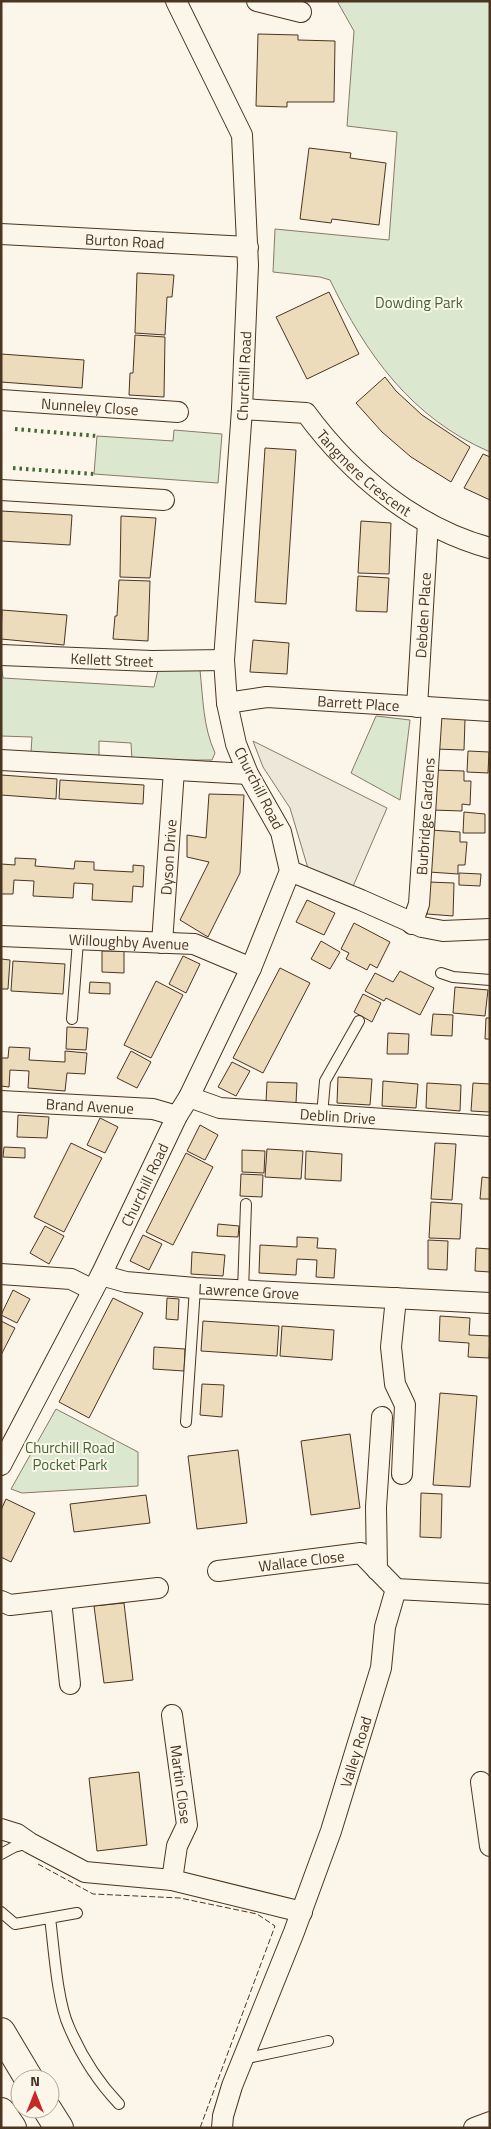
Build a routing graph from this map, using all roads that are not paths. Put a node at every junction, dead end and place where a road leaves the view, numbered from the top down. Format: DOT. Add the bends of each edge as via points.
graph roads {
  1 [pos="176,1"];
  2 [pos="256,1"];
  3 [pos="301,12"];
  4 [pos="1,234"];
  5 [pos="248,248"];
  6 [pos="1,400"];
  7 [pos="242,409"];
  8 [pos="178,412"];
  9 [pos="1,490"];
  10 [pos="164,500"];
  11 [pos="428,524"];
  12 [pos="490,548"];
  13 [pos="1,655"];
  14 [pos="224,660"];
  15 [pos="227,703"];
  16 [pos="424,707"];
  17 [pos="490,711"];
  18 [pos="1,760"];
  19 [pos="174,770"];
  20 [pos="248,774"];
  21 [pos="290,871"];
  22 [pos="412,924"];
  23 [pos="490,929"];
  24 [pos="1,936"];
  25 [pos="78,940"];
  26 [pos="162,943"];
  27 [pos="251,968"];
  28 [pos="441,973"];
  29 [pos="490,980"];
  30 [pos="72,1019"];
  31 [pos="359,1021"];
  32 [pos="189,1097"];
  33 [pos="1,1101"];
  34 [pos="322,1115"];
  35 [pos="177,1116"];
  36 [pos="490,1126"];
  37 [pos="246,1204"];
  38 [pos="1,1274"];
  39 [pos="97,1282"];
  40 [pos="195,1288"];
  41 [pos="242,1291"];
  42 [pos="396,1298"];
  43 [pos="490,1304"];
  44 [pos="382,1417"];
  45 [pos="186,1422"];
  46 [pos="2,1460"];
  47 [pos="402,1474"];
  48 [pos="377,1570"];
  49 [pos="218,1571"];
  50 [pos="158,1588"];
  51 [pos="396,1589"];
  52 [pos="490,1594"];
  53 [pos="61,1600"];
  54 [pos="1,1601"];
  55 [pos="70,1684"];
  56 [pos="172,1715"];
  57 [pos="481,1782"];
  58 [pos="1,1829"];
  59 [pos="30,1843"];
  60 [pos="490,1846"];
  61 [pos="1,1854"];
  62 [pos="172,1880"];
  63 [pos="1,1912"];
  64 [pos="302,1912"];
  65 [pos="78,1913"];
  66 [pos="50,1918"];
  67 [pos="1,2032"];
  68 [pos="328,2041"];
  69 [pos="242,2059"];
  70 [pos="23,2069"];
  71 [pos="119,2104"];
  72 [pos="1,2112"];
  73 [pos="490,2122"];
  74 [pos="12,2128"];
  75 [pos="222,2128"];
  76 [pos="474,2128"];
  1 -- 5 [label="street, Churchill Road" via="242,135"];
  2 -- 3 [label="street"];
  4 -- 5 [label="street, Burton Road"];
  5 -- 7 [label="street, Churchill Road"];
  6 -- 8 [label="street, Nunneley Close"];
  7 -- 11 [label="street, Tangmere Crescent" via="306,413 355,470"];
  7 -- 14 [label="street, Churchill Road"];
  9 -- 10 [label="street"];
  11 -- 12 [label="street, Tangmere Crescent"];
  11 -- 16 [label="street, Debden Place"];
  13 -- 14 [label="street, Kellett Street" via="152,661"];
  14 -- 15 [label="street, Churchill Road"];
  15 -- 16 [label="street, Barrett Place" via="267,698"];
  15 -- 20 [label="street, Churchill Road" via="236,744"];
  16 -- 17 [label="street, Barrett Place"];
  16 -- 22 [label="street, Burbridge Gardens" via="419,904"];
  18 -- 19 [label="street"];
  19 -- 20 [label="street"];
  19 -- 26 [label="street, Dyson Drive"];
  20 -- 21 [label="street, Churchill Road" via="281,832"];
  21 -- 22 [label="street"];
  21 -- 27 [label="street, Churchill Road"];
  22 -- 23 [label="street" via="443,932"];
  24 -- 25 [label="street, Willoughby Avenue"];
  25 -- 26 [label="street, Willoughby Avenue"];
  25 -- 30 [label="lane"];
  26 -- 27 [label="street, Willoughby Avenue" via="194,944"];
  27 -- 32 [label="street, Churchill Road"];
  28 -- 29 [label="lane"];
  31 -- 34 [label="lane" via="325,1081"];
  32 -- 34 [label="street, Deblin Drive" via="220,1108"];
  32 -- 35 [label="street, Churchill Road"];
  33 -- 35 [label="street, Brand Avenue" via="153,1109"];
  34 -- 36 [label="street, Deblin Drive"];
  35 -- 39 [label="street, Churchill Road"];
  37 -- 41 [label="lane"];
  38 -- 39 [label="street, Lawrence Grove"];
  39 -- 40 [label="street, Lawrence Grove"];
  39 -- 46 [label="street, Churchill Road"];
  40 -- 41 [label="street, Lawrence Grove"];
  40 -- 45 [label="lane"];
  41 -- 42 [label="street, Lawrence Grove"];
  42 -- 43 [label="street, Lawrence Grove"];
  42 -- 47 [label="street" via="392,1356 395,1384 405,1405"];
  44 -- 48 [label="street" via="376,1507"];
  48 -- 49 [label="street, Wallace Close" via="361,1553"];
  48 -- 51 [label="street"];
  50 -- 53 [label="street"];
  51 -- 52 [label="street"];
  51 -- 64 [label="street, Valley Road" via="385,1627 381,1668 331,1831"];
  53 -- 54 [label="street" via="10,1605"];
  53 -- 55 [label="street"];
  56 -- 62 [label="street, Martin Close" via="187,1824 177,1846"];
  57 -- 60 [label="street"];
  58 -- 59 [label="street" via="18,1834"];
  59 -- 61 [label="lane"];
  59 -- 62 [label="street" via="85,1872"];
  62 -- 64 [label="street"];
  63 -- 66 [label="lane" via="15,1924"];
  64 -- 69 [label="street, Valley Road"];
  65 -- 66 [label="lane"];
  66 -- 71 [label="lane" via="68,2026 102,2086"];
  67 -- 70 [label="main road"];
  68 -- 69 [label="lane"];
  69 -- 75 [label="street, Valley Road" via="225,2106"];
  72 -- 74 [label="main road"];
  73 -- 76 [label="street"];
}
